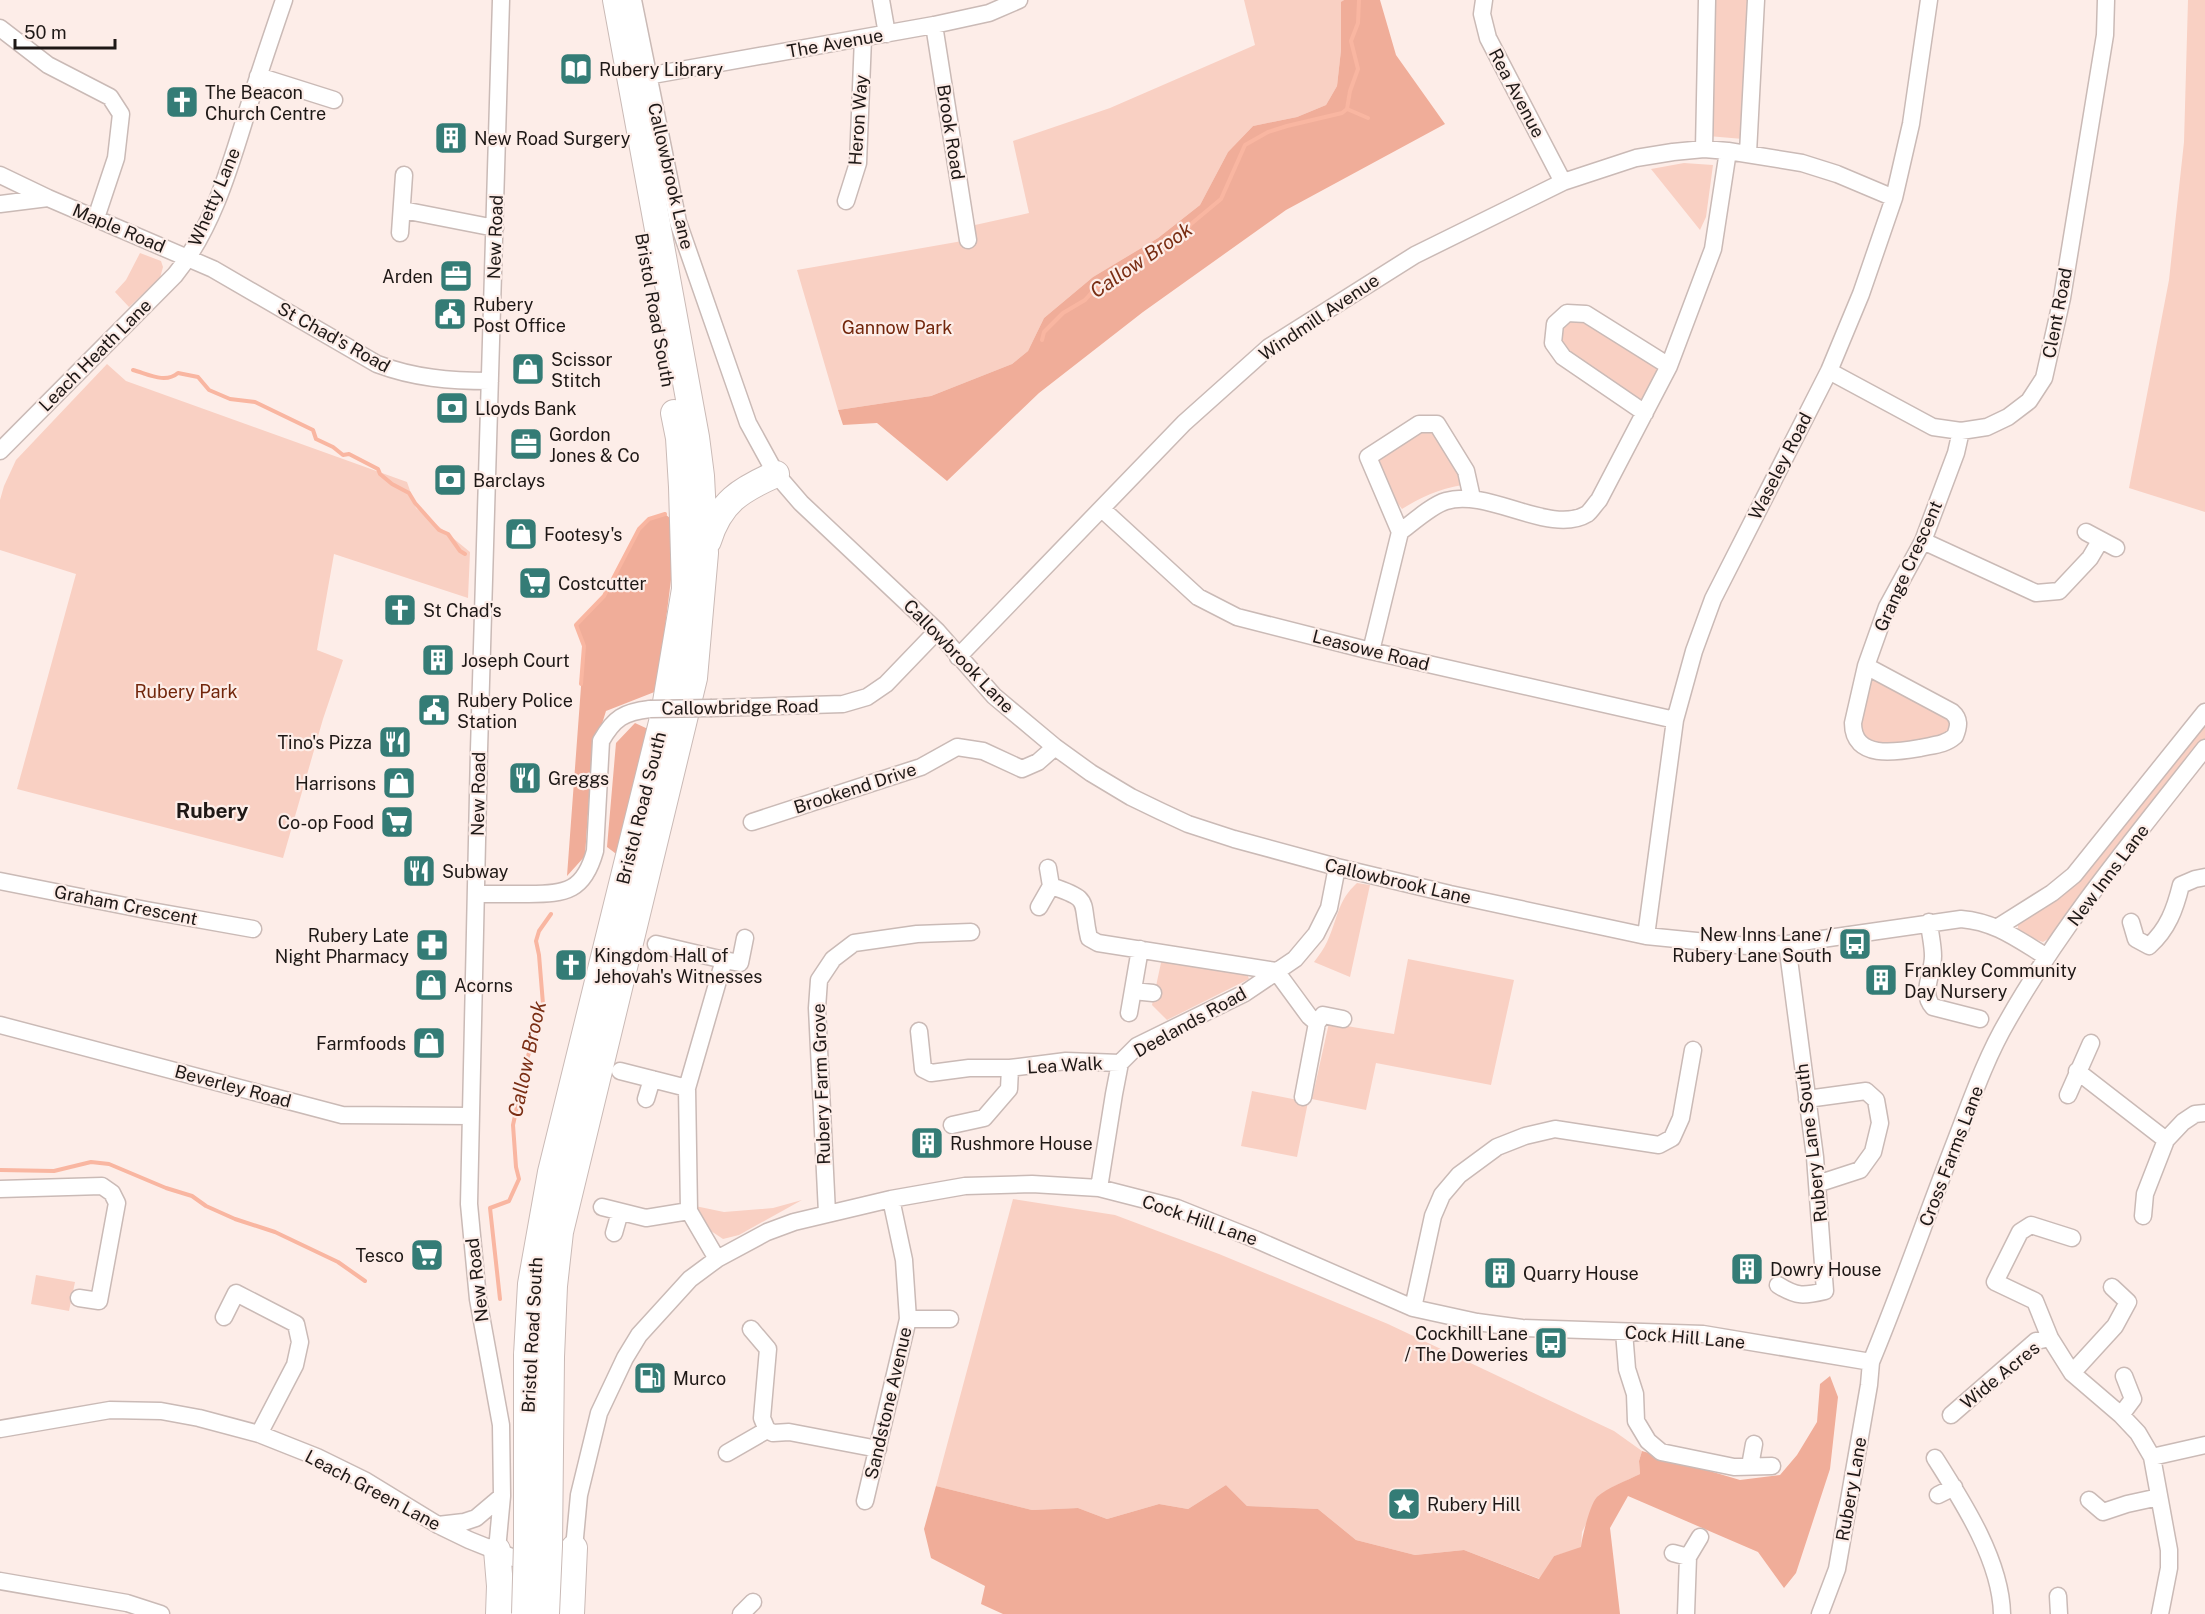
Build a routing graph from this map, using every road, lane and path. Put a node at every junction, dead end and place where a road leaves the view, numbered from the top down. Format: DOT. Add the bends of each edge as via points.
graph roads {
  1 [pos="284,0"];
  2 [pos="501,0"];
  3 [pos="598,0"];
  4 [pos="616,0"];
  5 [pos="633,0"];
  6 [pos="880,0"];
  7 [pos="1019,0"];
  8 [pos="1484,0"];
  9 [pos="1707,0"];
  10 [pos="1756,0"];
  11 [pos="1929,0"];
  12 [pos="2106,0"];
  13 [pos="934,25"];
  14 [pos="0,28"];
  15 [pos="887,34"];
  16 [pos="863,38"];
  17 [pos="258,76"];
  18 [pos="647,76"];
  19 [pos="334,100"];
  20 [pos="1704,149"];
  21 [pos="1728,151"];
  22 [pos="1748,153"];
  23 [pos="0,175"];
  24 [pos="404,175"];
  25 [pos="1563,182"];
  26 [pos="48,198"];
  27 [pos="1894,198"];
  28 [pos="846,201"];
  29 [pos="0,204"];
  30 [pos="403,210"];
  31 [pos="96,218"];
  32 [pos="495,228"];
  33 [pos="400,233"];
  34 [pos="968,240"];
  35 [pos="189,257"];
  36 [pos="1669,366"];
  37 [pos="1829,370"];
  38 [pos="490,381"];
  39 [pos="1645,413"];
  40 [pos="1961,431"];
  41 [pos="696,437"];
  42 [pos="0,451"];
  43 [pos="776,474"];
  44 [pos="748,486"];
  45 [pos="1472,498"];
  46 [pos="1102,509"];
  47 [pos="1400,532"];
  48 [pos="1923,540"];
  49 [pos="2101,540"];
  50 [pos="705,553"];
  51 [pos="937,631"];
  52 [pos="1371,651"];
  53 [pos="958,657"];
  54 [pos="1866,666"];
  55 [pos="2205,712"];
  56 [pos="1675,720"];
  57 [pos="1055,747"];
  58 [pos="2205,748"];
  59 [pos="752,822"];
  60 [pos="1337,867"];
  61 [pos="1048,868"];
  62 [pos="2205,877"];
  63 [pos="0,881"];
  64 [pos="1051,886"];
  65 [pos="477,894"];
  66 [pos="1039,907"];
  67 [pos="1929,922"];
  68 [pos="2131,922"];
  69 [pos="1998,927"];
  70 [pos="253,929"];
  71 [pos="971,932"];
  72 [pos="1646,936"];
  73 [pos="745,938"];
  74 [pos="656,944"];
  75 [pos="1787,944"];
  76 [pos="1140,949"];
  77 [pos="2046,957"];
  78 [pos="724,960"];
  79 [pos="1276,971"];
  80 [pos="1133,991"];
  81 [pos="1153,993"];
  82 [pos="1129,1013"];
  83 [pos="1343,1018"];
  84 [pos="1980,1019"];
  85 [pos="1317,1023"];
  86 [pos="0,1025"];
  87 [pos="919,1030"];
  88 [pos="2091,1042"];
  89 [pos="1693,1050"];
  90 [pos="1120,1063"];
  91 [pos="1010,1068"];
  92 [pos="620,1071"];
  93 [pos="2078,1071"];
  94 [pos="652,1079"];
  95 [pos="687,1088"];
  96 [pos="2068,1095"];
  97 [pos="1303,1097"];
  98 [pos="646,1099"];
  99 [pos="1807,1099"];
  100 [pos="2205,1113"];
  101 [pos="470,1116"];
  102 [pos="952,1125"];
  103 [pos="2166,1140"];
  104 [pos="1817,1184"];
  105 [pos="1099,1188"];
  106 [pos="0,1189"];
  107 [pos="891,1199"];
  108 [pos="602,1207"];
  109 [pos="689,1211"];
  110 [pos="620,1212"];
  111 [pos="826,1213"];
  112 [pos="2143,1216"];
  113 [pos="614,1233"];
  114 [pos="2072,1238"];
  115 [pos="717,1259"];
  116 [pos="1778,1285"];
  117 [pos="2112,1287"];
  118 [pos="79,1299"];
  119 [pos="1413,1308"];
  120 [pos="224,1317"];
  121 [pos="950,1318"];
  122 [pos="908,1320"];
  123 [pos="751,1329"];
  124 [pos="1624,1332"];
  125 [pos="2050,1338"];
  126 [pos="539,1356"];
  127 [pos="1871,1362"];
  128 [pos="2072,1372"];
  129 [pos="2124,1376"];
  130 [pos="1951,1415"];
  131 [pos="2121,1415"];
  132 [pos="0,1429"];
  133 [pos="767,1430"];
  134 [pos="259,1434"];
  135 [pos="1754,1444"];
  136 [pos="2205,1445"];
  137 [pos="878,1449"];
  138 [pos="727,1453"];
  139 [pos="2152,1457"];
  140 [pos="1935,1458"];
  141 [pos="1749,1466"];
  142 [pos="1772,1466"];
  143 [pos="1954,1487"];
  144 [pos="1938,1496"];
  145 [pos="502,1497"];
  146 [pos="2159,1497"];
  147 [pos="2089,1500"];
  148 [pos="865,1501"];
  149 [pos="438,1525"];
  150 [pos="1700,1537"];
  151 [pos="574,1548"];
  152 [pos="497,1550"];
  153 [pos="0,1581"];
  154 [pos="2058,1596"];
  155 [pos="126,1608"];
  156 [pos="161,1614"];
  157 [pos="499,1614"];
  158 [pos="525,1614"];
  159 [pos="546,1614"];
  160 [pos="571,1614"];
  161 [pos="1686,1614"];
  162 [pos="1820,1614"];
  163 [pos="2002,1614"];
  164 [pos="2059,1614"];
  165 [pos="2160,1614"];
  1 -- 17 [label="street, Whetty Lane"];
  2 -- 32 [label="street, New Road"];
  3 -- 126 [label="highway, Bristol Road South" via="679,438 684,589 664,714 540,1229 531,1284"];
  4 -- 41 [label="highway, Bristol Road South"];
  5 -- 18 [label="street, Callowbrook Lane"];
  6 -- 15 [label="street"];
  7 -- 13 [label="street, The Avenue" via="989,13"];
  8 -- 25 [label="street, Rea Avenue" via="1482,14 1488,38"];
  9 -- 20 [label="street"];
  10 -- 22 [label="street"];
  11 -- 27 [label="street, Waseley Road" via="1911,124"];
  12 -- 40 [label="street, Clent Road" via="2105,35 2062,298 2044,378 2029,401 2008,417 1987,427"];
  13 -- 15 [label="street, The Avenue"];
  13 -- 34 [label="street, Brook Road"];
  14 -- 31 [label="street" via="48,65 110,97 121,114 116,158"];
  15 -- 16 [label="street, The Avenue"];
  16 -- 18 [label="street, The Avenue"];
  16 -- 28 [label="street, Heron Way" via="858,163"];
  17 -- 19 [label="street"];
  17 -- 35 [label="street, Whetty Lane" via="228,172"];
  18 -- 43 [label="street, Callowbrook Lane" via="678,222 747,423"];
  20 -- 21 [label="street, Windmill Avenue"];
  20 -- 25 [label="street, Windmill Avenue" via="1636,158"];
  21 -- 22 [label="street, Windmill Avenue"];
  21 -- 36 [label="street" via="1713,249"];
  22 -- 27 [label="street, Windmill Avenue" via="1820,168"];
  23 -- 26 [label="street, Maple Road"];
  24 -- 30 [label="street"];
  25 -- 46 [label="street, Windmill Avenue" via="1415,255 1269,347 1184,423"];
  26 -- 29 [label="street, Maple Road"];
  26 -- 31 [label="street, Maple Road"];
  27 -- 37 [label="street, Waseley Road" via="1861,294"];
  30 -- 32 [label="street"];
  30 -- 33 [label="street"];
  31 -- 35 [label="street, Maple Road"];
  32 -- 38 [label="street, New Road"];
  35 -- 38 [label="street, St Chad's Road" via="377,364 433,379"];
  35 -- 42 [label="street, Leach Heath Lane"];
  36 -- 39 [label="street"];
  36 -- 39 [label="street" via="1586,314 1567,313 1555,324 1553,343 1563,357"];
  37 -- 40 [label="street, Clent Road" via="1933,427"];
  37 -- 56 [label="street, Waseley Road" via="1713,599"];
  38 -- 65 [label="street, New Road"];
  39 -- 45 [label="street" via="1599,500 1587,514 1555,520"];
  40 -- 48 [label="street, Grange Crescent"];
  41 -- 44 [label="highway" via="712,480 725,487"];
  41 -- 50 [label="highway, Bristol Road South"];
  43 -- 44 [label="highway"];
  43 -- 51 [label="street, Callowbrook Lane"];
  44 -- 50 [label="highway" via="718,514"];
  45 -- 47 [label="street" via="1445,501"];
  45 -- 47 [label="street" via="1466,471 1437,424 1419,424 1368,457"];
  46 -- 52 [label="street, Leasowe Road" via="1210,604 1237,617"];
  46 -- 53 [label="street, Windmill Avenue"];
  47 -- 52 [label="street"];
  48 -- 49 [label="street" via="2036,593 2059,591"];
  48 -- 54 [label="street, Grange Crescent" via="1887,607"];
  50 -- 126 [label="highway, Bristol Road South" via="694,678 560,1232 554,1286"];
  51 -- 53 [label="street, Callowbrook Lane"];
  51 -- 65 [label="street, Callowbridge Road, bridge" via="886,684 867,697 843,704 650,709 619,717 601,741 595,851 580,882 555,894"];
  52 -- 56 [label="street, Leasowe Road"];
  53 -- 57 [label="street, Callowbrook Lane" via="994,696"];
  54 -- 54 [label="street, Grange Crescent" via="1853,723 1853,732 1862,745 1892,753 1944,744 1955,736 1959,723 1952,712"];
  55 -- 69 [label="street, New Inns Lane" via="2074,875"];
  56 -- 72 [label="street, Waseley Road"];
  57 -- 59 [label="street, Brookend Drive" via="1038,762 1022,769 955,741 921,767"];
  57 -- 60 [label="street, Callowbrook Lane" via="1131,797 1188,824"];
  58 -- 77 [label="street, New Inns Lane"];
  60 -- 72 [label="street, Callowbrook Lane"];
  60 -- 79 [label="street, Deelands Road" via="1329,908 1316,934 1295,959"];
  61 -- 64 [label="street"];
  62 -- 68 [label="street" via="2181,885 2168,924 2149,946 2136,939"];
  63 -- 70 [label="street, Graham Crescent"];
  64 -- 66 [label="street"];
  64 -- 76 [label="street, Deelands Road" via="1077,895 1085,907 1089,938 1109,946"];
  65 -- 101 [label="street, New Road"];
  67 -- 69 [label="street" via="1977,920"];
  67 -- 75 [label="street"];
  67 -- 84 [label="street" via="1934,958 1926,994 1928,1002 1933,1008"];
  69 -- 77 [label="street"];
  71 -- 111 [label="street, Rubery Farm Grove" via="917,934 854,943 833,959 819,980"];
  72 -- 75 [label="street, Callowbrook Lane" via="1747,946"];
  73 -- 78 [label="street" via="740,963"];
  74 -- 78 [label="street"];
  75 -- 99 [label="street, Rubery Lane South"];
  76 -- 79 [label="street, Deelands Road"];
  76 -- 80 [label="street"];
  77 -- 127 [label="street, Cross Farms Lane" via="2007,1021 1986,1066"];
  78 -- 95 [label="street"];
  79 -- 85 [label="street"];
  79 -- 90 [label="street, Deelands Road" via="1245,993 1137,1046"];
  80 -- 81 [label="street"];
  80 -- 82 [label="street"];
  83 -- 85 [label="street" via="1323,1015"];
  85 -- 97 [label="street"];
  86 -- 101 [label="street, Beverley Road" via="342,1114"];
  87 -- 91 [label="street, Lea Walk" via="923,1069 931,1073"];
  88 -- 93 [label="street"];
  89 -- 119 [label="street" via="1681,1118 1672,1138 1659,1145 1555,1129 1497,1147 1459,1175 1442,1195 1433,1216"];
  90 -- 91 [label="street, Lea Walk" via="1066,1062"];
  90 -- 105 [label="street, Deelands Road"];
  91 -- 102 [label="street, Lea Walk" via="1009,1089 984,1118"];
  92 -- 94 [label="street"];
  93 -- 96 [label="street"];
  93 -- 103 [label="street"];
  94 -- 95 [label="street"];
  94 -- 98 [label="street"];
  95 -- 109 [label="street"];
  99 -- 104 [label="street, Rubery Lane South"];
  99 -- 104 [label="street" via="1866,1091 1876,1100 1880,1123 1873,1152 1860,1170"];
  100 -- 103 [label="street" via="2183,1122"];
  101 -- 145 [label="street, New Road" via="469,1204 478,1299 501,1425"];
  103 -- 112 [label="street" via="2145,1194"];
  104 -- 116 [label="street, Rubery Lane South" via="1826,1291 1806,1296 1790,1293"];
  105 -- 107 [label="street, Cock Hill Lane" via="965,1186"];
  105 -- 119 [label="street, Cock Hill Lane" via="1177,1208"];
  106 -- 118 [label="street" via="102,1186 112,1193 117,1203 99,1301"];
  107 -- 111 [label="street, Cock Hill Lane"];
  107 -- 122 [label="street, Sandstone Avenue" via="904,1260"];
  108 -- 110 [label="street"];
  109 -- 110 [label="street" via="646,1218"];
  109 -- 115 [label="street"];
  110 -- 113 [label="street"];
  111 -- 115 [label="street, Cock Hill Lane" via="767,1232"];
  114 -- 125 [label="street, Wide Acres" via="2031,1225 2020,1232 1995,1282 2035,1301"];
  115 -- 151 [label="street, Cock Hill Lane" via="673,1297 639,1335 625,1358 599,1413 579,1495"];
  117 -- 128 [label="street" via="2128,1302 2115,1326"];
  119 -- 124 [label="street, Cock Hill Lane" via="1522,1328"];
  120 -- 134 [label="street" via="236,1293 296,1324 300,1342 295,1365"];
  121 -- 122 [label="street"];
  122 -- 137 [label="street, Sandstone Avenue"];
  123 -- 133 [label="street" via="768,1349 762,1418"];
  124 -- 127 [label="street, Cock Hill Lane" via="1703,1334"];
  124 -- 141 [label="street" via="1636,1421 1648,1441 1661,1452 1734,1467"];
  125 -- 128 [label="street, Wide Acres"];
  125 -- 130 [label="street, Wide Acres" via="2036,1341"];
  126 -- 158 [label="highway, Bristol Road South, bridge"];
  126 -- 159 [label="highway, Bristol Road South, bridge" via="549,1546"];
  127 -- 162 [label="street, Rubery Lane" via="1837,1569"];
  128 -- 131 [label="street, Wide Acres"];
  129 -- 131 [label="street" via="2133,1399"];
  131 -- 139 [label="street, Wide Acres"];
  132 -- 134 [label="street, Leach Green Lane" via="110,1410 161,1411"];
  133 -- 137 [label="street"];
  133 -- 138 [label="street"];
  134 -- 149 [label="street, Leach Green Lane" via="366,1481"];
  135 -- 141 [label="street"];
  136 -- 139 [label="street"];
  137 -- 148 [label="street, Sandstone Avenue"];
  139 -- 146 [label="street"];
  140 -- 143 [label="street"];
  141 -- 142 [label="street"];
  143 -- 144 [label="street"];
  143 -- 163 [label="street" via="1996,1573"];
  145 -- 149 [label="street" via="476,1518"];
  145 -- 152 [label="street, New Road"];
  146 -- 147 [label="street" via="2103,1512"];
  146 -- 165 [label="street" via="2169,1550"];
  149 -- 152 [label="street, Leach Green Lane"];
  150 -- 161 [label="street" via="1680,1555"];
  151 -- 152 [label="street" via="562,1542 513,1542"];
  151 -- 160 [label="highway"];
  152 -- 157 [label="highway"];
  153 -- 155 [label="street"];
  154 -- 164 [label="street"];
  155 -- 156 [label="street"];
}
